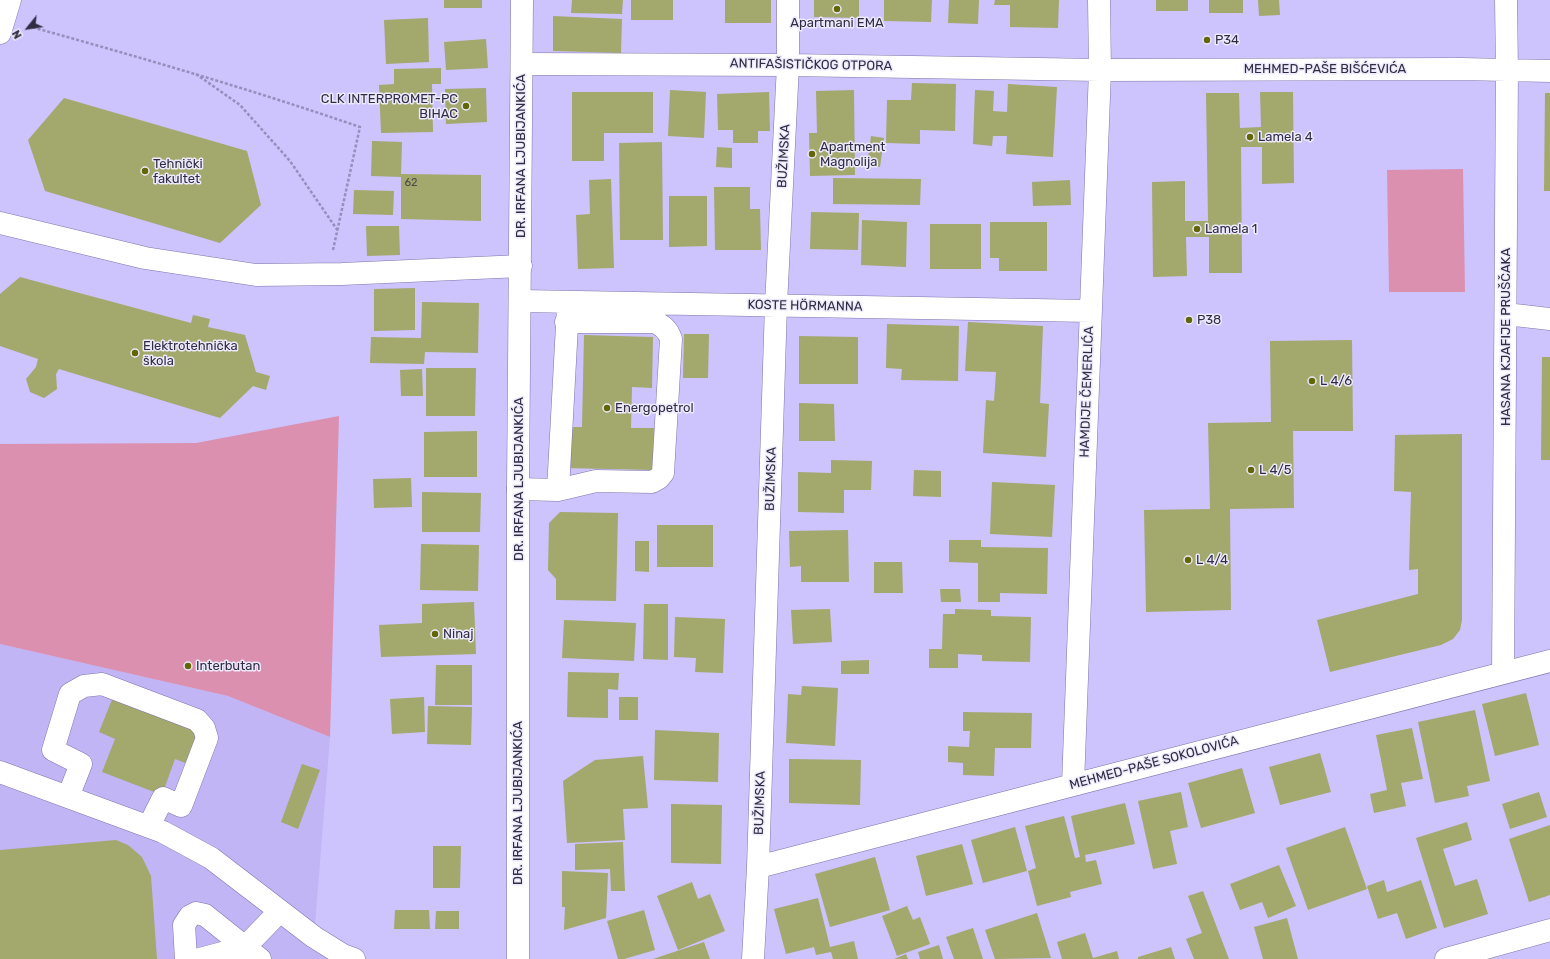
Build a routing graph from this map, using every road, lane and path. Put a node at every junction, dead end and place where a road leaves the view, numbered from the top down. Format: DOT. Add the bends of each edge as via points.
graph roads {
  1 [pos="522,0"];
  2 [pos="788,0"];
  3 [pos="1099,0"];
  4 [pos="1506,0"];
  5 [pos="5,17"];
  6 [pos="522,64"];
  7 [pos="788,64"];
  8 [pos="1100,70"];
  9 [pos="1508,70"];
  10 [pos="1550,71"];
  11 [pos="194,73"];
  12 [pos="0,224"];
  13 [pos="338,231"];
  14 [pos="521,266"];
  15 [pos="327,274"];
  16 [pos="521,301"];
  17 [pos="776,305"];
  18 [pos="1090,311"];
  19 [pos="567,312"];
  20 [pos="1506,314"];
  21 [pos="1550,319"];
  22 [pos="518,489"];
  23 [pos="558,490"];
  24 [pos="1550,661"];
  25 [pos="1503,673"];
  26 [pos="0,772"];
  27 [pos="1073,784"];
  28 [pos="68,797"];
  29 [pos="149,826"];
  30 [pos="758,867"];
  31 [pos="280,911"];
  32 [pos="1550,930"];
  33 [pos="253,953"];
  34 [pos="186,959"];
  35 [pos="200,959"];
  36 [pos="354,959"];
  37 [pos="518,959"];
  38 [pos="753,959"];
  39 [pos="1446,959"];
  1 -- 6 [label="street, DR. IRFANA LJUBIJANKIĆA"];
  2 -- 7 [label="street, BUŽIMSKA"];
  3 -- 8 [label="street, HAMDIJE ČEMERLIĆA"];
  4 -- 9 [label="street, HASANA KJAFIJE PRUŠČAKA"];
  5 -- 11 [label="path"];
  6 -- 7 [label="street, ANTIFAŠISTIČKOG OTPORA"];
  6 -- 14 [label="street, DR. IRFANA LJUBIJANKIĆA"];
  7 -- 8 [label="street, ANTIFAŠISTIČKOG OTPORA"];
  7 -- 17 [label="street, BUŽIMSKA"];
  8 -- 9 [label="street, MEHMED-PAŠE BIŠĆEVIĆA"];
  8 -- 18 [label="street, HAMDIJE ČEMERLIĆA"];
  9 -- 10 [label="street, MEHMED-PAŠE BIŠĆEVIĆA"];
  9 -- 20 [label="street, HASANA KJAFIJE PRUŠČAKA"];
  11 -- 13 [label="path" via="240,105 290,161"];
  11 -- 13 [label="path" via="360,127"];
  12 -- 15 [label="street" via="145,258 248,274"];
  13 -- 15 [label="path"];
  14 -- 15 [label="street"];
  14 -- 16 [label="street, DR. IRFANA LJUBIJANKIĆA"];
  16 -- 19 [label="street, KOSTE HÖRMANNA"];
  16 -- 22 [label="street, DR. IRFANA LJUBIJANKIĆA"];
  17 -- 18 [label="street, KOSTE HÖRMANNA"];
  17 -- 19 [label="street, KOSTE HÖRMANNA"];
  17 -- 30 [label="street, BUŽIMSKA"];
  18 -- 27 [label="street, HAMDIJE ČEMERLIĆA"];
  19 -- 23 [label="street"];
  19 -- 23 [label="street" via="654,322 665,328 671,339 663,473 659,478 647,483 596,481"];
  20 -- 21 [label="street"];
  20 -- 25 [label="street, HASANA KJAFIJE PRUŠČAKA"];
  22 -- 23 [label="street"];
  22 -- 37 [label="street, DR. IRFANA LJUBIJANKIĆA"];
  24 -- 25 [label="street, MEHMED-PAŠE SOKOLOVIĆA"];
  25 -- 27 [label="street, MEHMED-PAŠE SOKOLOVIĆA"];
  26 -- 28 [label="street"];
  27 -- 30 [label="street, MEHMED-PAŠE SOKOLOVIĆA"];
  28 -- 29 [label="street"];
  28 -- 29 [label="street" via="81,764 53,750 70,694 84,686 102,684 197,720 204,728 207,738 181,806 163,798"];
  29 -- 31 [label="street" via="211,858"];
  30 -- 38 [label="street, BUŽIMSKA"];
  31 -- 33 [label="street"];
  31 -- 36 [label="street" via="314,937"];
  32 -- 39 [label="street"];
  33 -- 34 [label="street" via="205,915 196,913 190,916 184,925"];
  33 -- 35 [label="street"];
}
